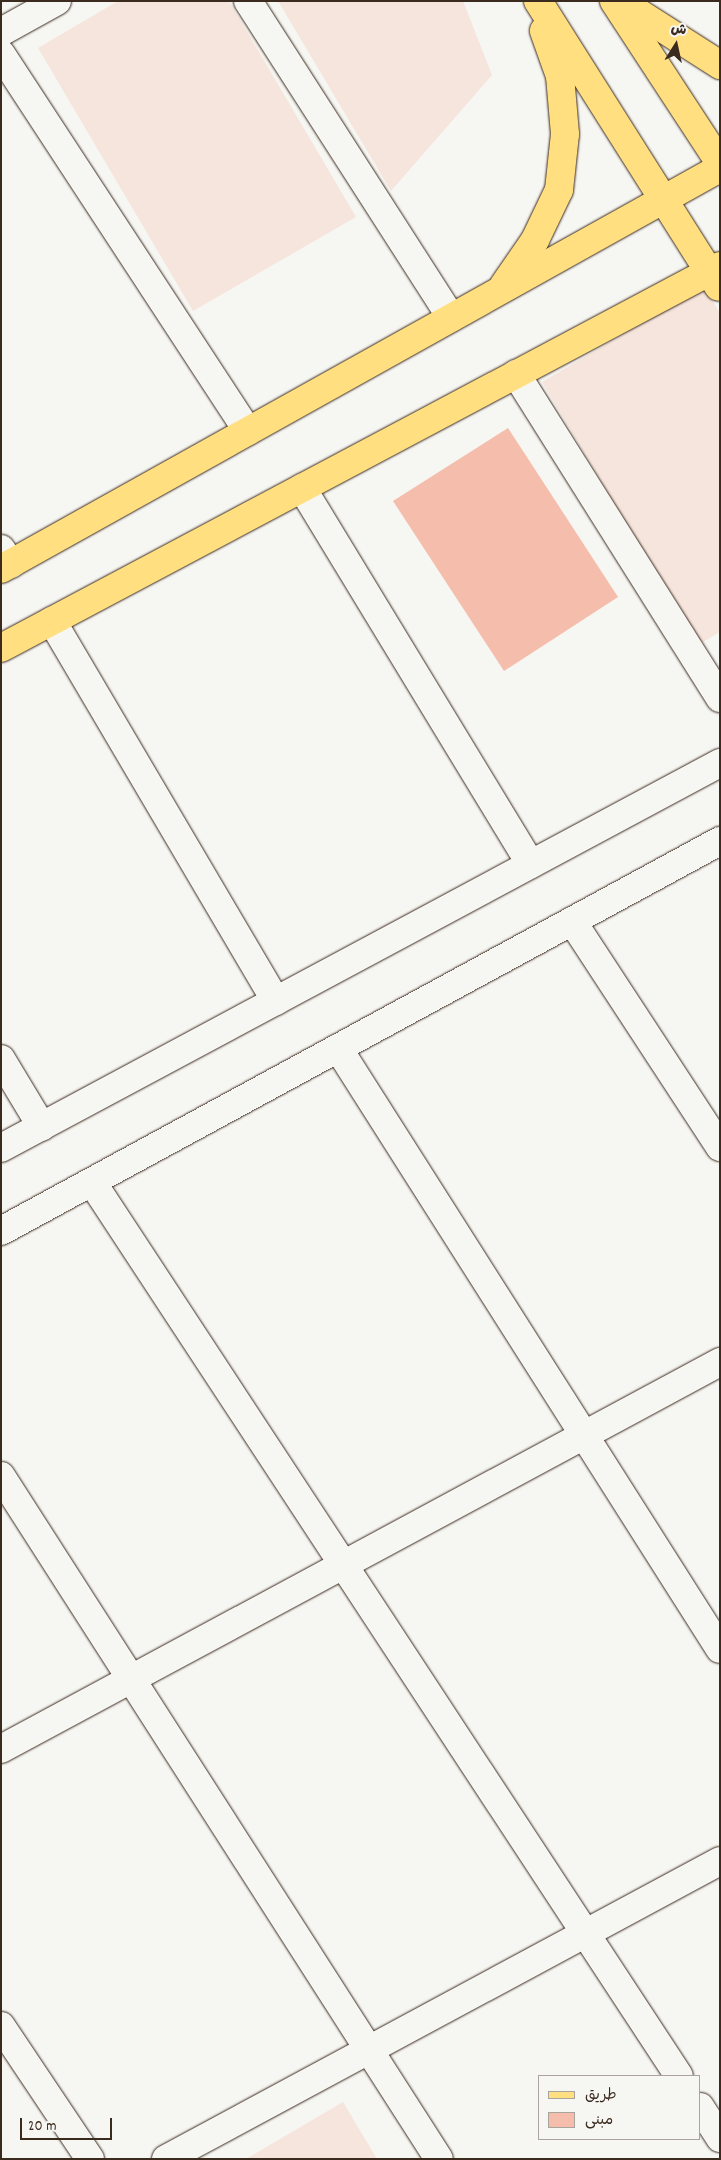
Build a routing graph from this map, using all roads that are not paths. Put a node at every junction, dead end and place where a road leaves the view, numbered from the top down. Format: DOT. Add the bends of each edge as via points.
graph roads {
  1 [pos="57,1"];
  2 [pos="248,1"];
  3 [pos="534,1"];
  4 [pos="538,1"];
  5 [pos="614,1"];
  6 [pos="620,1"];
  7 [pos="1,32"];
  8 [pos="1,54"];
  9 [pos="720,65"];
  10 [pos="720,163"];
  11 [pos="720,168"];
  12 [pos="664,200"];
  13 [pos="716,275"];
  14 [pos="501,289"];
  15 [pos="451,317"];
  16 [pos="516,374"];
  17 [pos="248,431"];
  18 [pos="302,488"];
  19 [pos="4,560"];
  20 [pos="52,621"];
  21 [pos="1,648"];
  22 [pos="720,698"];
  23 [pos="720,763"];
  24 [pos="720,841"];
  25 [pos="531,864"];
  26 [pos="572,921"];
  27 [pos="276,1001"];
  28 [pos="338,1048"];
  29 [pos="1,1059"];
  30 [pos="42,1127"];
  31 [pos="720,1147"];
  32 [pos="1,1148"];
  33 [pos="92,1182"];
  34 [pos="1,1231"];
  35 [pos="720,1362"];
  36 [pos="584,1435"];
  37 [pos="1,1476"];
  38 [pos="343,1564"];
  39 [pos="720,1648"];
  40 [pos="131,1679"];
  41 [pos="1,1749"];
  42 [pos="720,1861"];
  43 [pos="586,1933"];
  44 [pos="1,2026"];
  45 [pos="369,2049"];
  46 [pos="678,2075"];
  47 [pos="701,2109"];
  48 [pos="720,2138"];
  49 [pos="90,2159"];
  50 [pos="166,2159"];
  51 [pos="439,2159"];
  1 -- 7 [label="street"];
  2 -- 15 [label="street"];
  3 -- 14 [label="main road" via="560,76 565,134 559,190 535,240"];
  4 -- 12 [label="main road"];
  5 -- 10 [label="main road"];
  6 -- 9 [label="main road"];
  8 -- 17 [label="street"];
  11 -- 12 [label="main road"];
  12 -- 13 [label="main road"];
  12 -- 14 [label="main road"];
  13 -- 16 [label="main road"];
  14 -- 15 [label="main road"];
  15 -- 17 [label="main road"];
  16 -- 18 [label="main road"];
  16 -- 22 [label="street"];
  17 -- 19 [label="main road"];
  18 -- 20 [label="main road"];
  18 -- 25 [label="street"];
  20 -- 21 [label="main road"];
  20 -- 27 [label="street"];
  23 -- 25 [label="street"];
  24 -- 26 [label="street"];
  25 -- 27 [label="street"];
  26 -- 28 [label="street"];
  26 -- 31 [label="street"];
  27 -- 30 [label="street"];
  28 -- 33 [label="street"];
  28 -- 36 [label="street"];
  29 -- 30 [label="street"];
  30 -- 32 [label="street"];
  33 -- 34 [label="street"];
  33 -- 38 [label="street"];
  35 -- 36 [label="street"];
  36 -- 38 [label="street"];
  36 -- 39 [label="street"];
  37 -- 40 [label="street"];
  38 -- 40 [label="street"];
  38 -- 43 [label="street"];
  40 -- 41 [label="street"];
  40 -- 45 [label="street"];
  42 -- 43 [label="street"];
  43 -- 45 [label="street"];
  43 -- 46 [label="street"];
  44 -- 49 [label="street"];
  45 -- 50 [label="street"];
  45 -- 51 [label="street"];
  47 -- 48 [label="street"];
}
